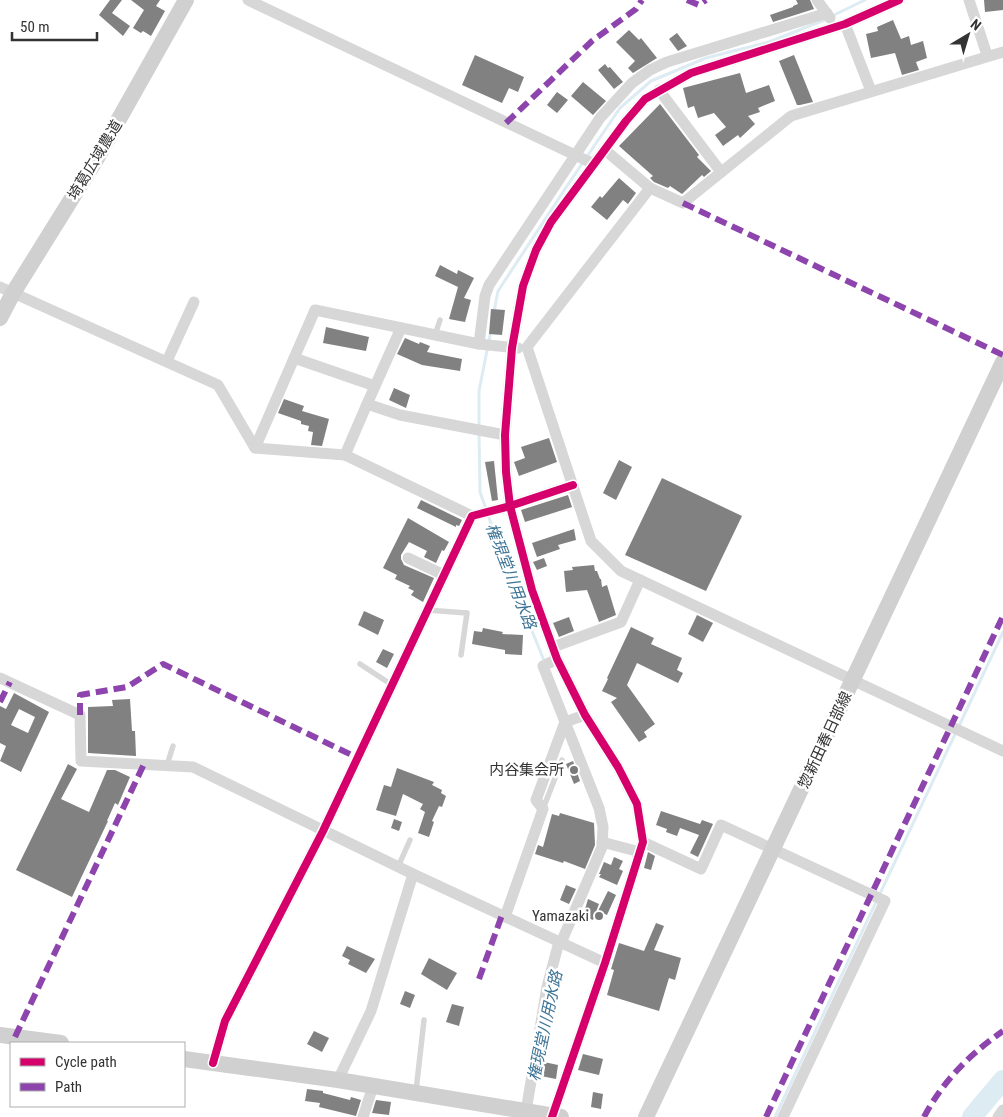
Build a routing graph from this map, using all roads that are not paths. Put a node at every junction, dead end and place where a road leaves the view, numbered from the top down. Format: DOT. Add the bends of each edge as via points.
graph roads {
  1 [pos="186,0"];
  2 [pos="248,0"];
  3 [pos="817,0"];
  4 [pos="899,0"];
  5 [pos="969,0"];
  6 [pos="827,13"];
  7 [pos="841,26"];
  8 [pos="1003,52"];
  9 [pos="988,55"];
  10 [pos="632,83"];
  11 [pos="659,90"];
  12 [pos="871,91"];
  13 [pos="645,99"];
  14 [pos="605,150"];
  15 [pos="575,155"];
  16 [pos="594,164"];
  17 [pos="721,172"];
  18 [pos="650,188"];
  19 [pos="7,290"];
  20 [pos="194,302"];
  21 [pos="0,318"];
  22 [pos="440,320"];
  23 [pos="401,328"];
  24 [pos="435,335"];
  25 [pos="480,344"];
  26 [pos="528,347"];
  27 [pos="512,348"];
  28 [pos="294,358"];
  29 [pos="167,361"];
  30 [pos="1003,362"];
  31 [pos="375,386"];
  32 [pos="367,404"];
  33 [pos="504,435"];
  34 [pos="255,448"];
  35 [pos="345,455"];
  36 [pos="573,485"];
  37 [pos="510,506"];
  38 [pos="472,516"];
  39 [pos="408,558"];
  40 [pos="444,575"];
  41 [pos="640,580"];
  42 [pos="428,610"];
  43 [pos="553,647"];
  44 [pos="462,655"];
  45 [pos="557,659"];
  46 [pos="360,664"];
  47 [pos="0,678"];
  48 [pos="853,680"];
  49 [pos="392,685"];
  50 [pos="585,715"];
  51 [pos="565,722"];
  52 [pos="173,746"];
  53 [pos="1003,751"];
  54 [pos="562,760"];
  55 [pos="167,766"];
  56 [pos="543,809"];
  57 [pos="323,831"];
  58 [pos="410,840"];
  59 [pos="602,842"];
  60 [pos="641,847"];
  61 [pos="774,849"];
  62 [pos="398,867"];
  63 [pos="413,874"];
  64 [pos="505,917"];
  65 [pos="560,942"];
  66 [pos="605,963"];
  67 [pos="424,1020"];
  68 [pos="0,1035"];
  69 [pos="53,1042"];
  70 [pos="185,1060"];
  71 [pos="213,1063"];
  72 [pos="338,1080"];
  73 [pos="373,1086"];
  74 [pos="416,1093"];
  75 [pos="1003,1110"];
  76 [pos="526,1113"];
  77 [pos="363,1117"];
  78 [pos="556,1117"];
  79 [pos="646,1117"];
  80 [pos="782,1117"];
  81 [pos="998,1117"];
  1 -- 19 [label="main road, 埼葛広域農道" via="101,152"];
  2 -- 15 [label="street"];
  3 -- 6 [label="street"];
  4 -- 7 [label="street"];
  5 -- 9 [label="street"];
  6 -- 7 [label="street"];
  6 -- 10 [label="street" via="667,62"];
  7 -- 11 [label="street" via="691,73"];
  7 -- 12 [label="street"];
  8 -- 9 [label="street"];
  9 -- 12 [label="street"];
  10 -- 13 [label="street"];
  10 -- 15 [label="street" via="600,118"];
  11 -- 13 [label="street"];
  11 -- 17 [label="street"];
  12 -- 17 [label="street" via="791,116"];
  13 -- 14 [label="street"];
  14 -- 16 [label="street"];
  14 -- 18 [label="street"];
  15 -- 16 [label="street"];
  15 -- 25 [label="street" via="489,285"];
  16 -- 27 [label="street" via="536,250 522,286"];
  17 -- 18 [label="street" via="682,203"];
  18 -- 26 [label="street"];
  19 -- 21 [label="main road, 埼葛広域農道"];
  19 -- 29 [label="street"];
  20 -- 29 [label="street"];
  22 -- 24 [label="lane"];
  23 -- 24 [label="street"];
  23 -- 28 [label="street" via="315,310"];
  23 -- 31 [label="street"];
  24 -- 25 [label="street"];
  25 -- 27 [label="street"];
  26 -- 27 [label="street"];
  26 -- 36 [label="street"];
  27 -- 33 [label="street"];
  28 -- 31 [label="street"];
  28 -- 34 [label="street"];
  29 -- 34 [label="street" via="218,385"];
  30 -- 48 [label="main road, 惣新田春日部線"];
  31 -- 32 [label="street"];
  32 -- 33 [label="street" via="400,415"];
  32 -- 35 [label="street"];
  33 -- 37 [label="street"];
  34 -- 35 [label="street"];
  35 -- 38 [label="street"];
  36 -- 37 [label="street"];
  36 -- 41 [label="street" via="591,541 621,571"];
  37 -- 38 [label="street"];
  37 -- 43 [label="street" via="532,590"];
  38 -- 40 [label="street"];
  39 -- 40 [label="street"];
  40 -- 42 [label="street"];
  41 -- 43 [label="street" via="621,622"];
  41 -- 48 [label="street"];
  42 -- 44 [label="lane" via="467,614"];
  42 -- 49 [label="street"];
  43 -- 45 [label="street"];
  45 -- 50 [label="street"];
  45 -- 51 [label="street" via="543,666"];
  46 -- 49 [label="lane"];
  47 -- 55 [label="street" via="80,715 80,761"];
  48 -- 53 [label="street"];
  48 -- 61 [label="main road, 惣新田春日部線"];
  49 -- 57 [label="street"];
  50 -- 51 [label="street"];
  50 -- 60 [label="street" via="637,804"];
  51 -- 56 [label="street" via="536,800"];
  51 -- 59 [label="street" via="602,816"];
  52 -- 55 [label="lane"];
  54 -- 56 [label="lane"];
  55 -- 57 [label="street" via="194,767"];
  56 -- 64 [label="street"];
  57 -- 62 [label="street"];
  57 -- 71 [label="street" via="225,1021"];
  58 -- 62 [label="lane"];
  59 -- 60 [label="street"];
  59 -- 65 [label="street"];
  60 -- 61 [label="street" via="701,869 721,825"];
  60 -- 66 [label="street"];
  61 -- 79 [label="main road, 惣新田春日部線"];
  61 -- 80 [label="street" via="885,900"];
  62 -- 63 [label="street"];
  63 -- 64 [label="street"];
  63 -- 72 [label="street" via="371,1011"];
  64 -- 65 [label="street"];
  65 -- 66 [label="street"];
  65 -- 76 [label="street" via="547,986"];
  66 -- 78 [label="street"];
  67 -- 74 [label="lane"];
  68 -- 69 [label="main road"];
  70 -- 71 [label="main road"];
  71 -- 72 [label="main road"];
  72 -- 73 [label="main road"];
  73 -- 74 [label="main road"];
  73 -- 77 [label="street"];
  74 -- 76 [label="main road"];
  75 -- 81 [label="street"];
  76 -- 78 [label="main road"];
}
